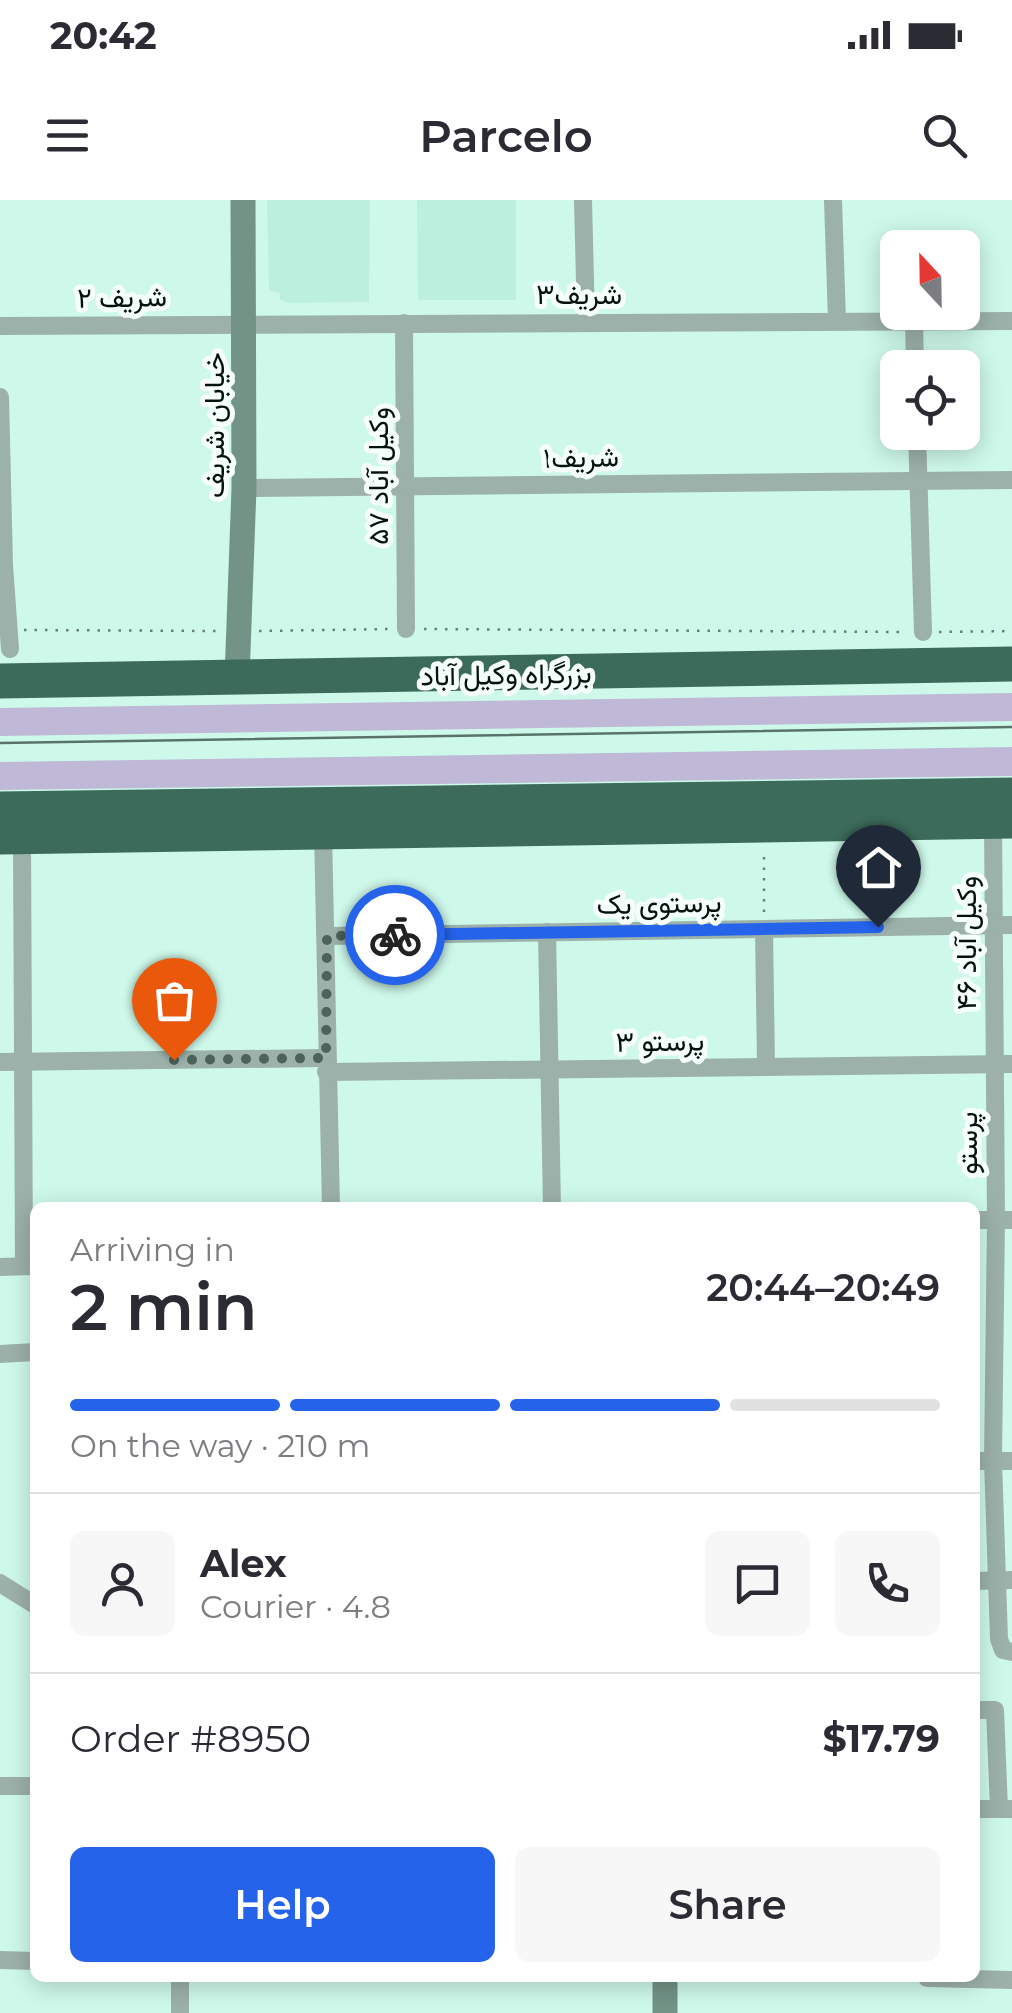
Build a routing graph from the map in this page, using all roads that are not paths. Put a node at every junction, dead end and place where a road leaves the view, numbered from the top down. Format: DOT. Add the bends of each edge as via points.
graph roads {
  1 [pos="243,200"];
  2 [pos="583,200"];
  3 [pos="833,200"];
  4 [pos="837,320"];
  5 [pos="880,320"];
  6 [pos="980,321"];
  7 [pos="1012,321"];
  8 [pos="404,322"];
  9 [pos="586,322"];
  10 [pos="244,323"];
  11 [pos="0,326"];
  12 [pos="0,397"];
  13 [pos="1,444"];
  14 [pos="917,450"];
  15 [pos="918,480"];
  16 [pos="1012,480"];
  17 [pos="406,486"];
  18 [pos="244,488"];
  19 [pos="2,564"];
  20 [pos="406,629"];
  21 [pos="924,632"];
  22 [pos="238,653"];
  23 [pos="7,654"];
  24 [pos="1012,664"];
  25 [pos="228,806"];
  26 [pos="0,809"];
  27 [pos="1006,813"];
  28 [pos="277,832"];
  29 [pos="323,832"];
  30 [pos="11,837"];
  31 [pos="1003,925"];
  32 [pos="764,929"];
  33 [pos="546,932"];
  34 [pos="327,936"];
  35 [pos="0,1062"];
  36 [pos="22,1062"];
  37 [pos="1003,1064"];
  38 [pos="326,1065"];
  39 [pos="766,1066"];
  40 [pos="549,1070"];
  41 [pos="330,1202"];
  42 [pos="552,1202"];
  43 [pos="1004,1220"];
  44 [pos="30,1266"];
  45 [pos="0,1267"];
  46 [pos="1004,1326"];
  47 [pos="30,1352"];
  48 [pos="0,1354"];
  49 [pos="984,1461"];
  50 [pos="1012,1461"];
  51 [pos="1005,1580"];
  52 [pos="0,1583"];
  53 [pos="30,1602"];
  54 [pos="1012,1652"];
  55 [pos="980,1710"];
  56 [pos="0,1786"];
  57 [pos="30,1786"];
  58 [pos="980,1809"];
  59 [pos="1006,1809"];
  60 [pos="0,1960"];
  61 [pos="30,1961"];
  62 [pos="980,1979"];
  63 [pos="1012,1980"];
  64 [pos="180,1982"];
  65 [pos="665,1982"];
  66 [pos="180,2013"];
  67 [pos="664,2013"];
  1 -- 10 [label="street, خیابان شریف"];
  2 -- 9 [label="street"];
  3 -- 4 [label="street"];
  4 -- 5 [label="street, شریف٣"];
  4 -- 9 [label="street, شریف٣"];
  6 -- 7 [label="street, شریف٣"];
  8 -- 9 [label="street, شریف٣"];
  8 -- 10 [label="street, شریف٣"];
  8 -- 17 [label="street, ۵۷ وکیل آباد"];
  10 -- 11 [label="street, شریف ۲"];
  10 -- 18 [label="street, خیابان شریف"];
  12 -- 13 [label="street"];
  13 -- 19 [label="street"];
  14 -- 15 [label="street"];
  15 -- 16 [label="street, شریف١"];
  15 -- 17 [label="street, شریف١"];
  15 -- 21 [label="street"];
  17 -- 18 [label="street, شریف١"];
  17 -- 20 [label="street, ۵۷ وکیل آباد"];
  18 -- 22 [label="street, خیابان شریف"];
  19 -- 23 [label="street"];
  22 -- 23 [label="highway, بزرگراه وکیل آباد"];
  22 -- 24 [label="highway, بزرگراه وکیل آباد"];
  25 -- 26 [label="highway"];
  25 -- 27 [label="highway"];
  25 -- 28 [label="highway"];
  27 -- 29 [label="highway" via="764,825"];
  27 -- 31 [label="street, ۴۶ وکیل آباد"];
  28 -- 29 [label="highway"];
  28 -- 30 [label="highway"];
  29 -- 34 [label="street"];
  30 -- 36 [label="street"];
  31 -- 32 [label="street, پرستوی یک"];
  31 -- 37 [label="street, ۴۶ وکیل آباد"];
  32 -- 33 [label="street, پرستوی یک"];
  32 -- 39 [label="street"];
  33 -- 34 [label="street, پرستوی یک"];
  33 -- 40 [label="street"];
  34 -- 38 [label="street"];
  35 -- 36 [label="street, پرستو ۳"];
  36 -- 38 [label="street, پرستو ۳"];
  36 -- 44 [label="street"];
  37 -- 39 [label="street, پرستو ۳"];
  37 -- 43 [label="street, پرستو"];
  38 -- 40 [label="street, پرستو ۳"];
  38 -- 41 [label="street"];
  39 -- 40 [label="street, پرستو ۳"];
  40 -- 42 [label="street"];
  43 -- 46 [label="street, پرستو"];
  44 -- 45 [label="street"];
  46 -- 49 [label="street, پرستو"];
  47 -- 48 [label="street"];
  49 -- 50 [label="street"];
  49 -- 51 [label="street, پرستو"];
  51 -- 54 [label="street, پرستو" via="999,1638 1003,1650"];
  52 -- 53 [label="street"];
  55 -- 59 [label="street" via="994,1710"];
  56 -- 57 [label="street"];
  58 -- 59 [label="street"];
  60 -- 61 [label="street"];
  62 -- 63 [label="street"];
  64 -- 66 [label="street"];
  65 -- 67 [label="street"];
}
